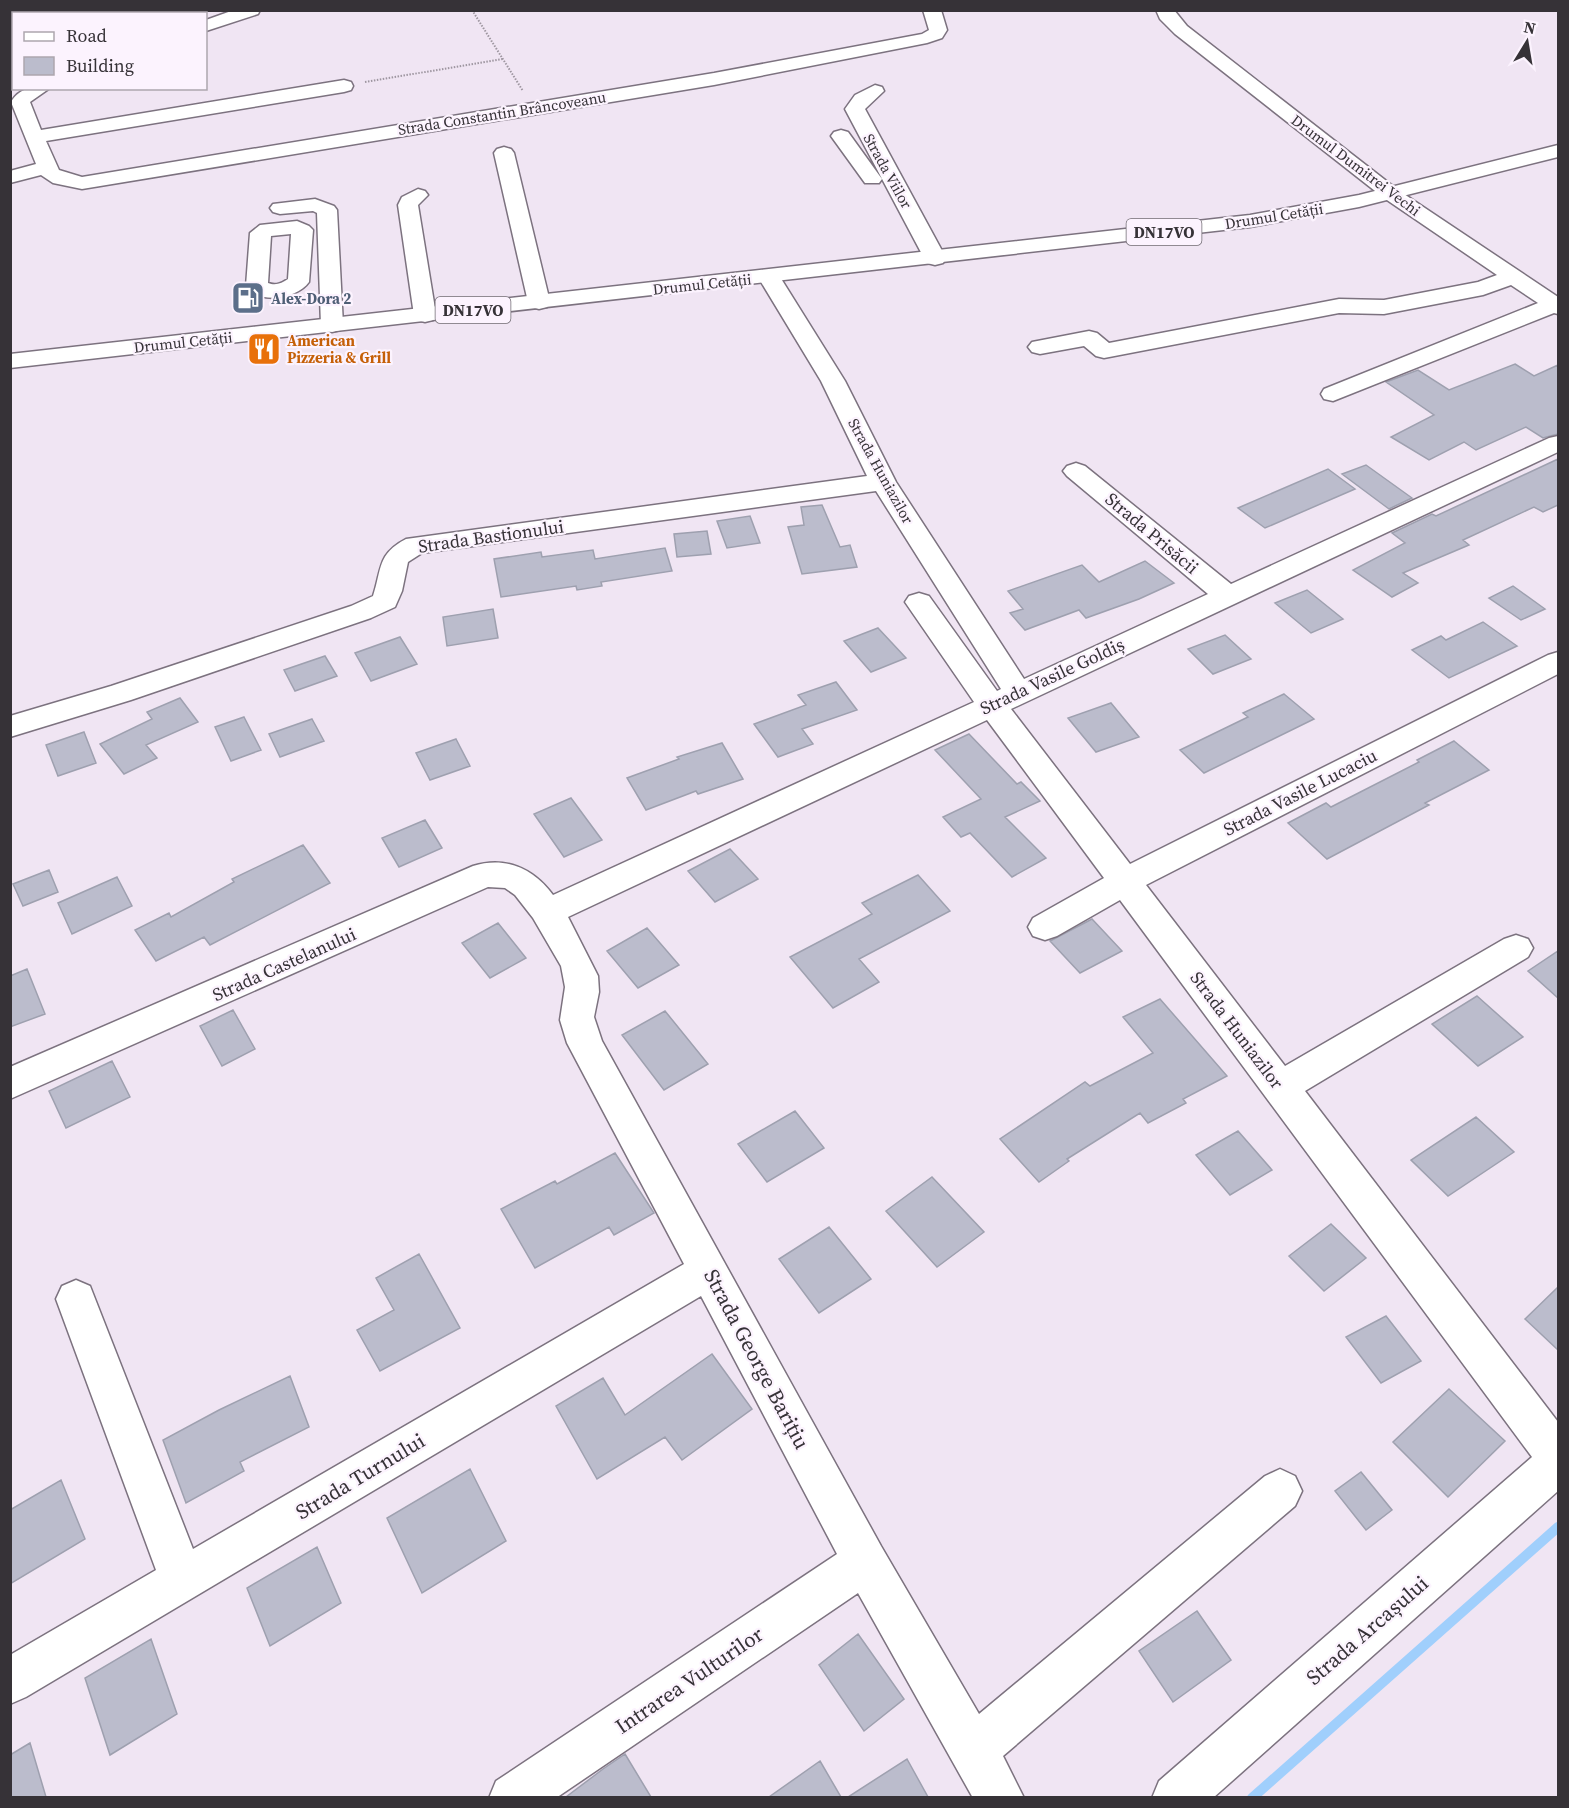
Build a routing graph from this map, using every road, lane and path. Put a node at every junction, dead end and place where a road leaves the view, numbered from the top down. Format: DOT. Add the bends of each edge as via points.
graph roads {
  1 [pos="252,10"];
  2 [pos="472,10"];
  3 [pos="932,10"];
  4 [pos="1164,10"];
  5 [pos="207,26"];
  6 [pos="503,59"];
  7 [pos="344,86"];
  8 [pos="37,90"];
  9 [pos="875,91"];
  10 [pos="534,107"];
  11 [pos="842,136"];
  12 [pos="36,137"];
  13 [pos="1558,151"];
  14 [pos="504,153"];
  15 [pos="46,168"];
  16 [pos="10,177"];
  17 [pos="1391,194"];
  18 [pos="418,195"];
  19 [pos="280,208"];
  20 [pos="926,259"];
  21 [pos="769,276"];
  22 [pos="1513,277"];
  23 [pos="539,302"];
  24 [pos="1556,306"];
  25 [pos="425,315"];
  26 [pos="332,325"];
  27 [pos="1040,347"];
  28 [pos="10,361"];
  29 [pos="1333,394"];
  30 [pos="1558,443"];
  31 [pos="1076,471"];
  32 [pos="883,482"];
  33 [pos="1227,596"];
  34 [pos="919,602"];
  35 [pos="1558,662"];
  36 [pos="1004,698"];
  37 [pos="10,727"];
  38 [pos="1125,881"];
  39 [pos="548,912"];
  40 [pos="1045,927"];
  41 [pos="1516,948"];
  42 [pos="10,1084"];
  43 [pos="1281,1087"];
  44 [pos="709,1270"];
  45 [pos="76,1299"];
  46 [pos="1558,1456"];
  47 [pos="1558,1463"];
  48 [pos="1280,1491"];
  49 [pos="865,1563"];
  50 [pos="183,1581"];
  51 [pos="10,1681"];
  52 [pos="973,1750"];
  53 [pos="513,1797"];
  54 [pos="1000,1797"];
  55 [pos="1176,1797"];
  1 -- 5 [label="main road"];
  2 -- 6 [label="path"];
  3 -- 10 [label="main road, Strada Constantin Brâncoveanu" via="938,30 927,38 714,79"];
  4 -- 17 [label="main road, Drumul Dumitrei Vechi" via="1181,30"];
  6 -- 7 [label="path"];
  6 -- 10 [label="path"];
  7 -- 12 [label="main road"];
  8 -- 12 [label="main road" via="20,102"];
  9 -- 20 [label="main road, Strada Viilor" via="855,109"];
  10 -- 15 [label="main road, Strada Constantin Brâncoveanu" via="88,182 60,179"];
  11 -- 20 [label="main road"];
  12 -- 15 [label="main road"];
  13 -- 17 [label="main road, DN17VO"];
  14 -- 23 [label="main road"];
  15 -- 16 [label="main road"];
  17 -- 20 [label="main road, Drumul Cetății / DN17VO" via="1250,221"];
  17 -- 22 [label="main road, Drumul Dumitrei Vechi"];
  18 -- 25 [label="main road" via="408,205"];
  19 -- 26 [label="main road" via="315,205 327,210"];
  20 -- 21 [label="main road, Drumul Cetății / DN17VO"];
  21 -- 23 [label="main road, Drumul Cetății / DN17VO"];
  21 -- 32 [label="main road, Strada Huniazilor" via="833,381"];
  22 -- 24 [label="main road, Drumul Dumitrei Vechi"];
  22 -- 27 [label="main road" via="1483,288 1384,307 1339,306 1104,351 1089,338"];
  23 -- 25 [label="main road, Drumul Cetății / DN17VO"];
  24 -- 29 [label="main road"];
  25 -- 26 [label="main road, Drumul Cetății / DN17VO"];
  26 -- 28 [label="main road, Drumul Cetății / DN17VO"];
  30 -- 33 [label="main road, Strada Vasile Goldiș"];
  31 -- 33 [label="main road, Strada Prisăcii"];
  32 -- 36 [label="main road, Strada Huniazilor"];
  32 -- 37 [label="main road, Strada Bastionului" via="416,545 401,551 391,566 391,588 385,601 361,612"];
  33 -- 36 [label="main road, Strada Vasile Goldiș"];
  34 -- 36 [label="main road, Strada Huniazilor"];
  35 -- 38 [label="main road, Strada Vasile Lucaciu"];
  36 -- 38 [label="main road, Strada Huniazilor"];
  36 -- 39 [label="main road, Strada Vasile Goldiș"];
  38 -- 40 [label="main road, Strada Vasile Lucaciu"];
  38 -- 43 [label="main road, Strada Huniazilor"];
  39 -- 42 [label="main road, Strada Castelanului" via="520,881 502,874 484,875"];
  39 -- 44 [label="main road, Strada George Barițiu" via="581,975 577,1019 585,1043"];
  41 -- 43 [label="main road"];
  43 -- 46 [label="main road, Strada Huniazilor"];
  44 -- 49 [label="main road, Strada George Barițiu"];
  44 -- 50 [label="main road, Strada Turnului"];
  45 -- 50 [label="main road"];
  47 -- 55 [label="main road, Strada Arcașului"];
  48 -- 52 [label="main road"];
  49 -- 52 [label="main road, Strada George Barițiu"];
  49 -- 53 [label="main road, Intrarea Vulturilor"];
  50 -- 51 [label="main road, Strada Turnului"];
  52 -- 54 [label="main road, Strada George Barițiu"];
}
